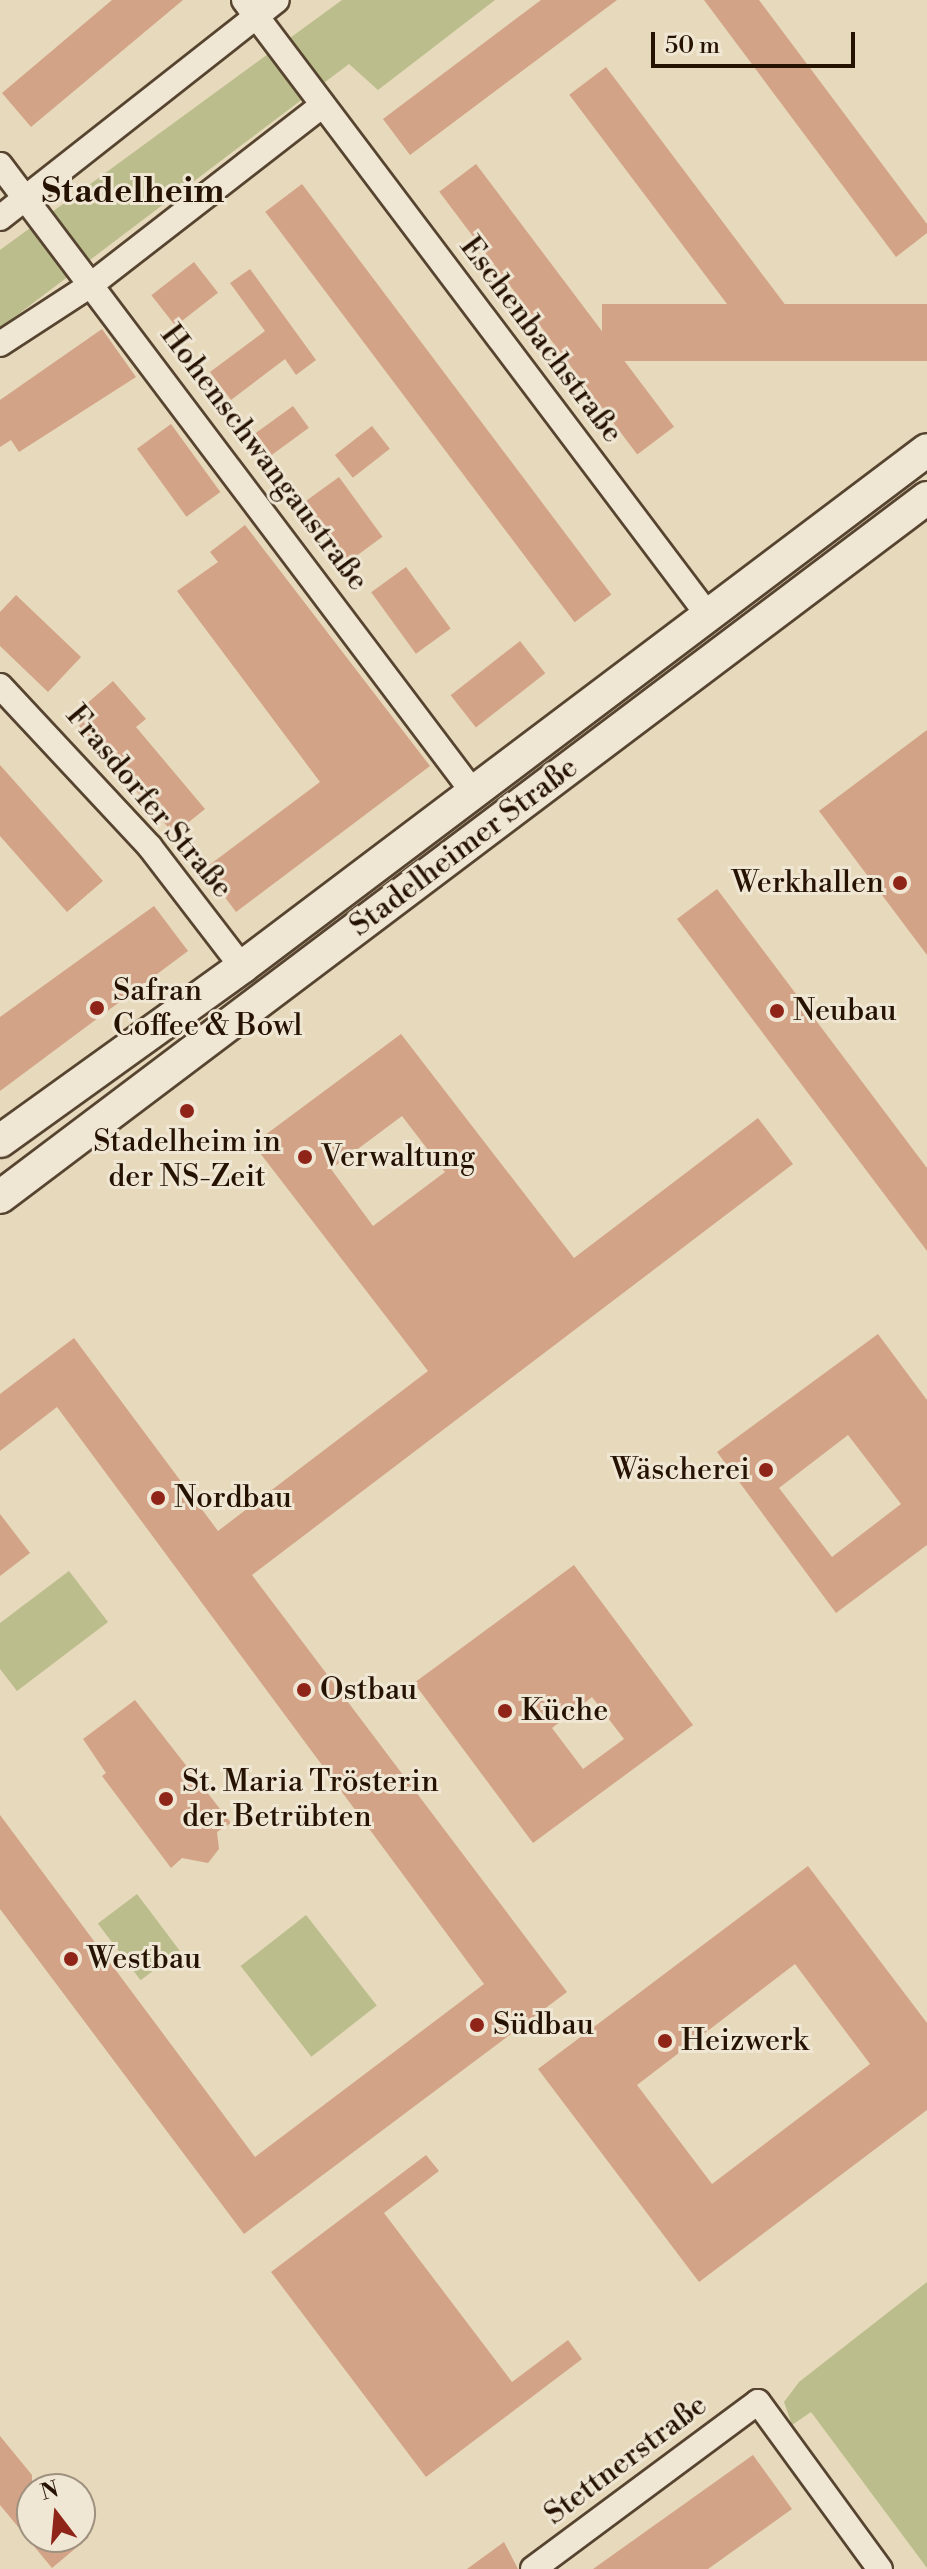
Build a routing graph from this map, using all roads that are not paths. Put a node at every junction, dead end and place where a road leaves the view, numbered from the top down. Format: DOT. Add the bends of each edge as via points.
graph roads {
  1 [pos="277,0"];
  2 [pos="250,8"];
  3 [pos="323,105"];
  4 [pos="0,165"];
  5 [pos="27,200"];
  6 [pos="0,218"];
  7 [pos="92,284"];
  8 [pos="0,344"];
  9 [pos="927,450"];
  10 [pos="927,498"];
  11 [pos="708,615"];
  12 [pos="0,686"];
  13 [pos="473,792"];
  14 [pos="242,967"];
  15 [pos="0,1141"];
  16 [pos="0,1197"];
  17 [pos="533,2569"];
  18 [pos="880,2569"];
  1 -- 2 [label="street"];
  2 -- 3 [label="street, Eschenbachstraße"];
  2 -- 5 [label="street"];
  3 -- 7 [label="street"];
  3 -- 11 [label="street, Eschenbachstraße"];
  4 -- 5 [label="street, Hohenschwangaustraße"];
  5 -- 6 [label="street"];
  5 -- 7 [label="street, Hohenschwangaustraße"];
  7 -- 8 [label="street"];
  7 -- 13 [label="street, Hohenschwangaustraße"];
  9 -- 11 [label="main road, Stadelheimer Straße"];
  10 -- 16 [label="main road, Stadelheimer Straße"];
  11 -- 13 [label="main road, Stadelheimer Straße"];
  12 -- 14 [label="street, Frasdorfer Straße" via="150,847"];
  13 -- 14 [label="main road, Stadelheimer Straße"];
  14 -- 15 [label="main road, Stadelheimer Straße"];
  17 -- 18 [label="street, Stettnerstraße" via="758,2402"];
}
